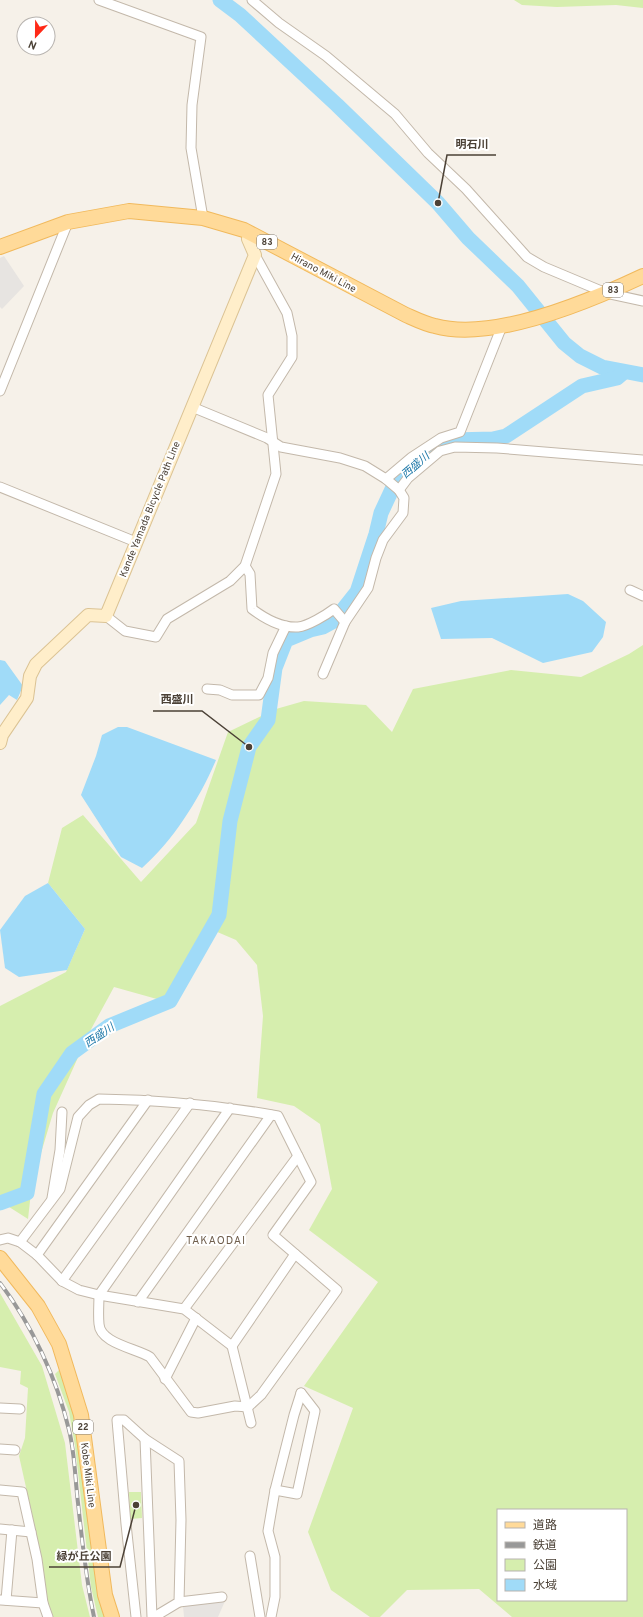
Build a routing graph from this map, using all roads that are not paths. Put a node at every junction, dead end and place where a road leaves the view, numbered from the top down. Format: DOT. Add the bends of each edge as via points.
graph roads {
  1 [pos="99,0"];
  2 [pos="252,0"];
  3 [pos="203,218"];
  4 [pos="68,222"];
  5 [pos="246,234"];
  6 [pos="0,247"];
  7 [pos="255,255"];
  8 [pos="643,276"];
  9 [pos="606,293"];
  10 [pos="643,301"];
  11 [pos="501,326"];
  12 [pos="0,391"];
  13 [pos="192,407"];
  14 [pos="273,442"];
  15 [pos="643,460"];
  16 [pos="386,479"];
  17 [pos="0,487"];
  18 [pos="399,490"];
  19 [pos="136,542"];
  20 [pos="244,566"];
  21 [pos="630,590"];
  22 [pos="643,596"];
  23 [pos="106,616"];
  24 [pos="345,622"];
  25 [pos="286,626"];
  26 [pos="322,674"];
  27 [pos="207,689"];
  28 [pos="0,743"];
  29 [pos="148,1100"];
  30 [pos="190,1103"];
  31 [pos="230,1108"];
  32 [pos="62,1112"];
  33 [pos="271,1115"];
  34 [pos="298,1156"];
  35 [pos="52,1199"];
  36 [pos="0,1240"];
  37 [pos="20,1242"];
  38 [pos="295,1254"];
  39 [pos="37,1255"];
  40 [pos="0,1258"];
  41 [pos="62,1281"];
  42 [pos="99,1295"];
  43 [pos="138,1302"];
  44 [pos="184,1309"];
  45 [pos="196,1318"];
  46 [pos="232,1346"];
  47 [pos="165,1379"];
  48 [pos="248,1407"];
  49 [pos="0,1408"];
  50 [pos="20,1409"];
  51 [pos="251,1423"];
  52 [pos="145,1439"];
  53 [pos="0,1449"];
  54 [pos="15,1450"];
  55 [pos="0,1490"];
  56 [pos="276,1490"];
  57 [pos="0,1529"];
  58 [pos="12,1530"];
  59 [pos="31,1532"];
  60 [pos="250,1556"];
  61 [pos="222,1597"];
  62 [pos="3,1600"];
  63 [pos="179,1602"];
  64 [pos="43,1603"];
  65 [pos="48,1617"];
  66 [pos="112,1617"];
  67 [pos="136,1617"];
  68 [pos="153,1617"];
  69 [pos="260,1617"];
  70 [pos="271,1617"];
  1 -- 3 [label="street" via="201,36 192,105 192,148"];
  2 -- 9 [label="street" via="279,23 326,56 395,114 428,153 466,189 527,257 544,267"];
  3 -- 4 [label="main road, Hirano Miki Line / 83" via="129,210"];
  3 -- 5 [label="main road, Hirano Miki Line / 83"];
  4 -- 6 [label="main road, Hirano Miki Line / 83"];
  4 -- 12 [label="street"];
  5 -- 7 [label="main road"];
  5 -- 11 [label="main road, Hirano Miki Line / 83" via="406,315 434,326 486,329"];
  7 -- 13 [label="main road, Kande Yamada Bicycle Path Line"];
  7 -- 14 [label="street" via="287,313 292,336 292,357 268,395"];
  8 -- 9 [label="main road, Hirano Miki Line / 83"];
  9 -- 10 [label="street"];
  9 -- 11 [label="main road, Hirano Miki Line / 83" via="558,312"];
  11 -- 16 [label="street" via="460,432 441,438 412,457"];
  13 -- 14 [label="street"];
  13 -- 19 [label="main road, Kande Yamada Bicycle Path Line"];
  14 -- 16 [label="street" via="281,447 340,458 365,466"];
  14 -- 20 [label="street" via="276,474"];
  15 -- 18 [label="street" via="455,447 440,451 408,478"];
  16 -- 18 [label="street"];
  17 -- 19 [label="street"];
  18 -- 24 [label="street" via="404,498 403,512 383,540 368,588"];
  19 -- 23 [label="main road, Kande Yamada Bicycle Path Line"];
  20 -- 23 [label="street" via="230,581 167,619 156,637 125,631"];
  20 -- 25 [label="street" via="250,574 252,609"];
  21 -- 22 [label="street"];
  23 -- 28 [label="main road" via="88,615 36,664 30,676 26,698"];
  24 -- 25 [label="street" via="334,609 325,616 299,627"];
  24 -- 26 [label="street"];
  25 -- 27 [label="street" via="273,653 268,678 259,695 232,695 220,690"];
  29 -- 30 [label="street"];
  29 -- 35 [label="street" via="99,1099 89,1105 78,1117 60,1189"];
  29 -- 39 [label="street"];
  30 -- 31 [label="street"];
  30 -- 41 [label="street"];
  31 -- 33 [label="street"];
  31 -- 42 [label="street"];
  32 -- 35 [label="street" via="60,1150"];
  33 -- 34 [label="street" via="278,1116"];
  33 -- 43 [label="street"];
  34 -- 38 [label="street" via="310,1182 273,1235"];
  34 -- 44 [label="street"];
  35 -- 37 [label="street"];
  36 -- 37 [label="street" via="8,1238"];
  37 -- 39 [label="street"];
  38 -- 46 [label="street"];
  38 -- 48 [label="street" via="337,1290 261,1396"];
  39 -- 41 [label="street"];
  40 -- 66 [label="main road, Kobe Miki Line / 22" via="38,1306 59,1344 79,1408 105,1595"];
  41 -- 42 [label="street" via="79,1290"];
  42 -- 43 [label="street"];
  42 -- 47 [label="street" via="100,1331 109,1340 150,1357"];
  43 -- 44 [label="street"];
  44 -- 45 [label="street"];
  45 -- 46 [label="street"];
  45 -- 47 [label="street"];
  46 -- 48 [label="street"];
  47 -- 48 [label="street" via="191,1412 198,1414 236,1406"];
  48 -- 51 [label="street"];
  49 -- 50 [label="street"];
  52 -- 63 [label="street" via="179,1461"];
  52 -- 67 [label="street" via="124,1420 117,1420"];
  52 -- 68 [label="street"];
  53 -- 54 [label="street"];
  55 -- 59 [label="street" via="22,1492"];
  56 -- 56 [label="street" via="294,1415 301,1393 316,1411 298,1494"];
  56 -- 70 [label="street" via="268,1531 275,1557"];
  57 -- 58 [label="street"];
  58 -- 59 [label="street"];
  58 -- 62 [label="street"];
  59 -- 64 [label="street"];
  60 -- 69 [label="street"];
  61 -- 63 [label="street"];
  62 -- 64 [label="street"];
  63 -- 68 [label="street"];
  64 -- 65 [label="street"];
}
